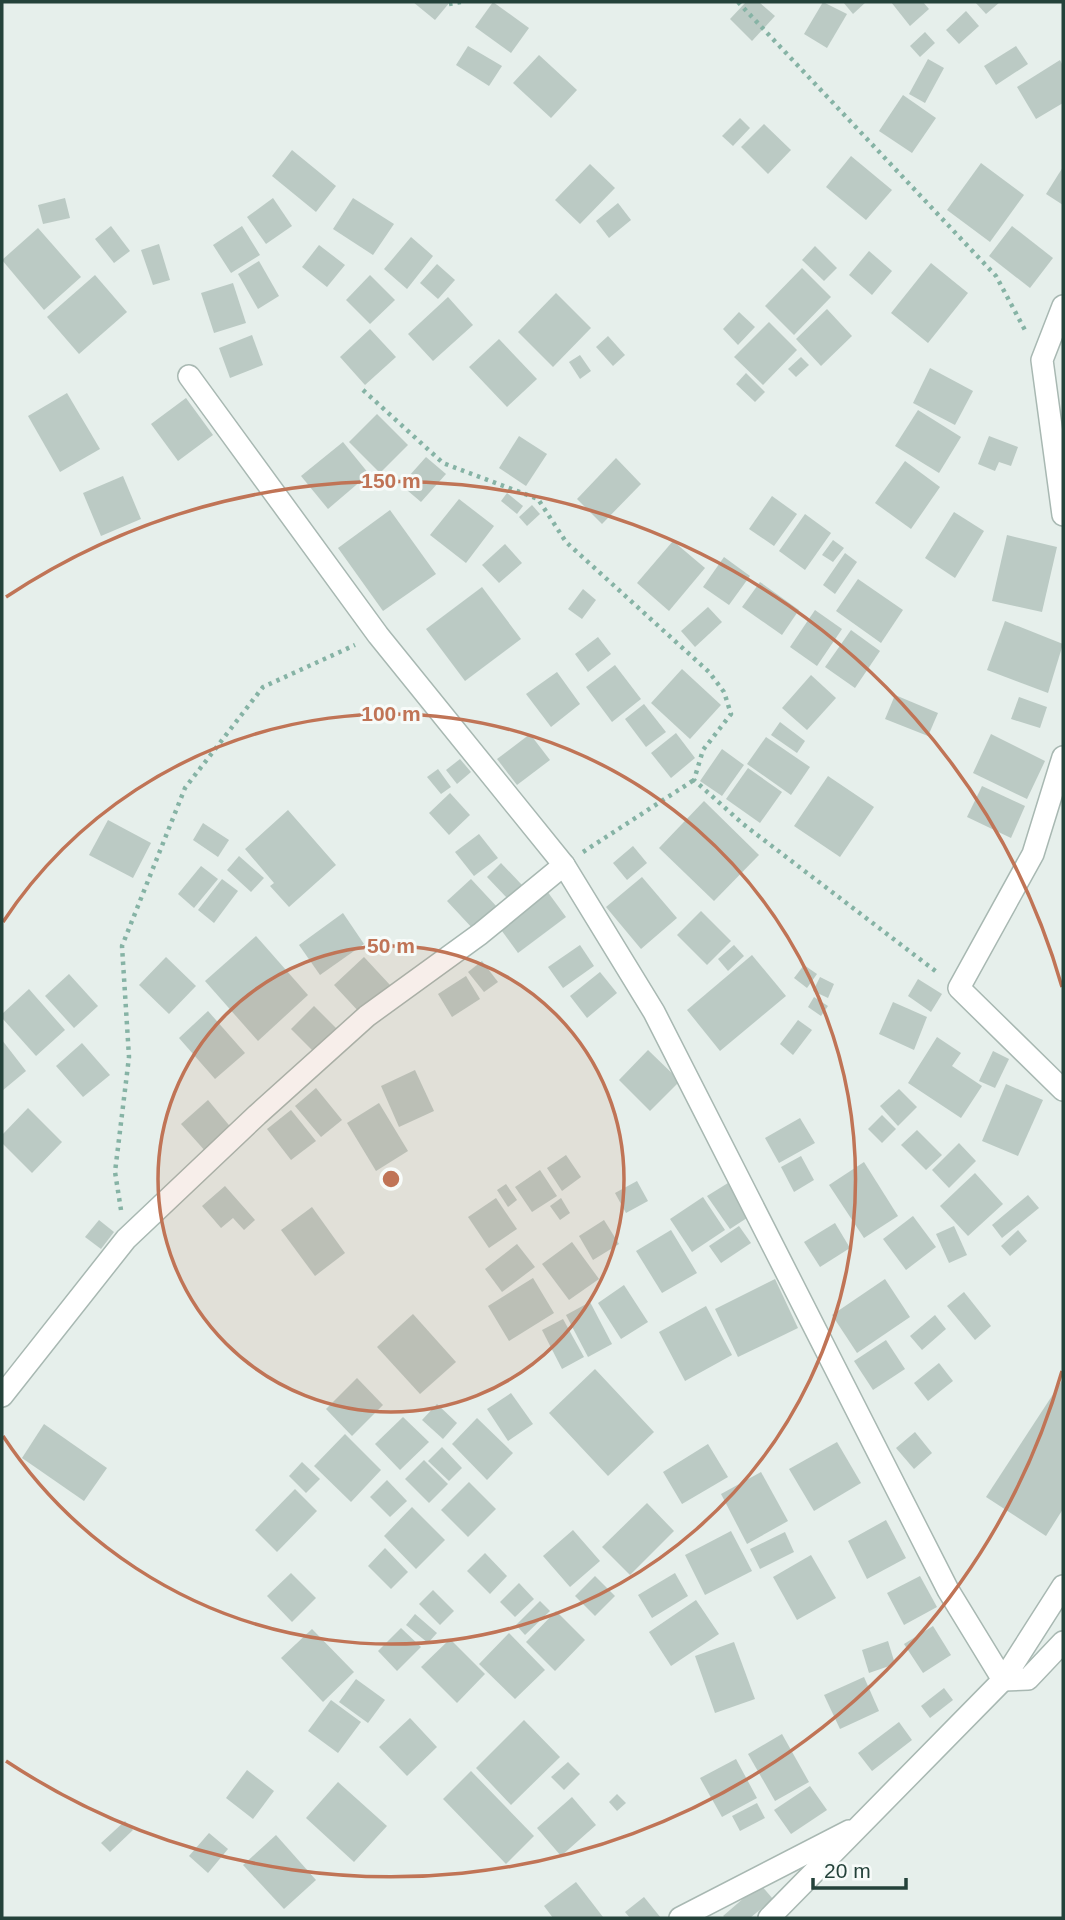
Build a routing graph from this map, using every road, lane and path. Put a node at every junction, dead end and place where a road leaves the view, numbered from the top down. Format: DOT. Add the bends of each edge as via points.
graph roads {
  1 [pos="461,2"];
  2 [pos="738,2"];
  3 [pos="449,4"];
  4 [pos="1063,306"];
  5 [pos="1042,360"];
  6 [pos="189,376"];
  7 [pos="363,390"];
  8 [pos="1063,515"];
  9 [pos="378,635"];
  10 [pos="1063,757"];
  11 [pos="694,780"];
  12 [pos="564,865"];
  13 [pos="959,988"];
  14 [pos="1063,1090"];
  15 [pos="125,1239"];
  16 [pos="2,1396"];
  17 [pos="1063,1586"];
  18 [pos="1063,1642"];
  19 [pos="1003,1680"];
  20 [pos="863,1823"];
  21 [pos="680,1918"];
  22 [pos="769,1918"];
  1 -- 3 [label="path"];
  2 -- 5 [label="path" via="996,276"];
  4 -- 5 [label="street"];
  5 -- 8 [label="street"];
  6 -- 9 [label="street"];
  7 -- 11 [label="path" via="443,463 538,499 566,542 709,672 724,692 731,715 703,750"];
  9 -- 12 [label="street"];
  9 -- 15 [label="path" via="263,687 185,788 122,946 129,1057 115,1172"];
  10 -- 13 [label="street" via="1033,854"];
  11 -- 12 [label="path"];
  11 -- 13 [label="path" via="743,824"];
  12 -- 15 [label="street" via="480,934 367,1016"];
  12 -- 19 [label="street" via="654,1012 948,1590"];
  13 -- 14 [label="street"];
  15 -- 16 [label="street"];
  17 -- 19 [label="street"];
  18 -- 19 [label="street" via="1028,1679"];
  19 -- 20 [label="street"];
  20 -- 21 [label="street"];
  20 -- 22 [label="street"];
}
